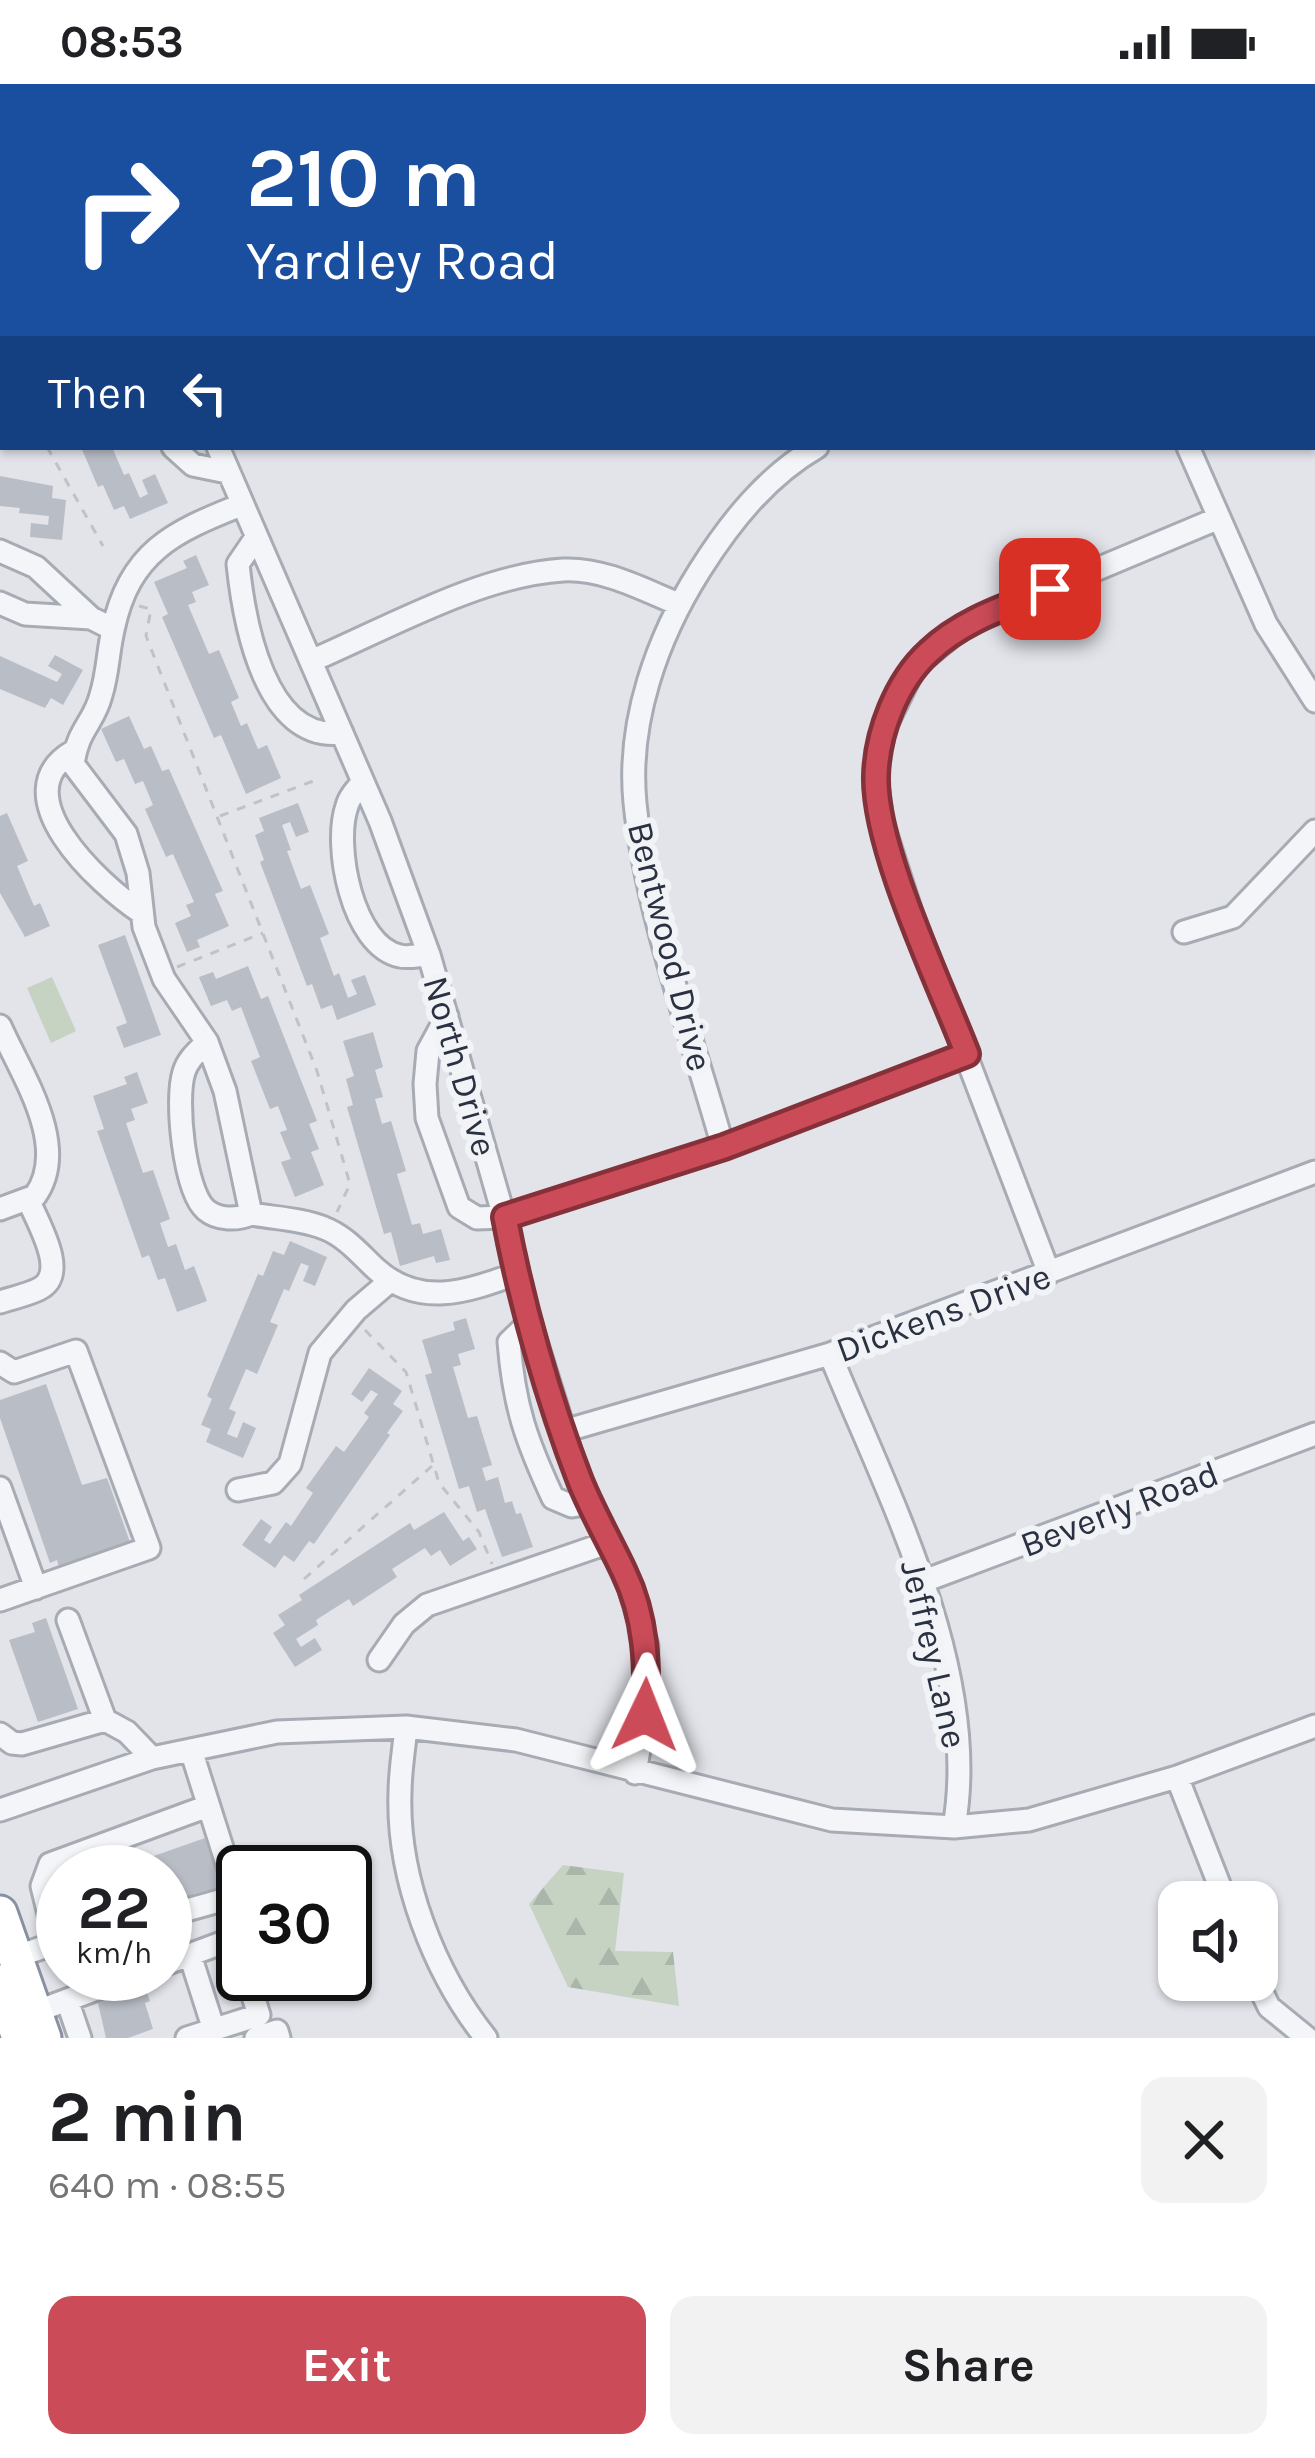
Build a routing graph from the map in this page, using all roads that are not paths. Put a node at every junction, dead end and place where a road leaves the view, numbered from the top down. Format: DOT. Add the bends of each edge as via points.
graph roads {
  1 [pos="176,450"];
  2 [pos="219,450"];
  3 [pos="813,450"];
  4 [pos="1189,450"];
  5 [pos="227,472"];
  6 [pos="241,505"];
  7 [pos="1219,518"];
  8 [pos="255,539"];
  9 [pos="0,551"];
  10 [pos="0,603"];
  11 [pos="678,604"];
  12 [pos="91,618"];
  13 [pos="113,629"];
  14 [pos="311,661"];
  15 [pos="1315,701"];
  16 [pos="342,733"];
  17 [pos="74,751"];
  18 [pos="363,782"];
  19 [pos="1315,831"];
  20 [pos="142,913"];
  21 [pos="1184,932"];
  22 [pos="429,955"];
  23 [pos="446,1016"];
  24 [pos="0,1026"];
  25 [pos="207,1042"];
  26 [pos="967,1054"];
  27 [pos="724,1147"];
  28 [pos="1315,1172"];
  29 [pos="28,1199"];
  30 [pos="0,1209"];
  31 [pos="251,1214"];
  32 [pos="505,1217"];
  33 [pos="1048,1273"];
  34 [pos="515,1274"];
  35 [pos="390,1281"];
  36 [pos="0,1302"];
  37 [pos="530,1322"];
  38 [pos="830,1354"];
  39 [pos="0,1363"];
  40 [pos="564,1431"];
  41 [pos="1315,1434"];
  42 [pos="0,1488"];
  43 [pos="238,1490"];
  44 [pos="590,1503"];
  45 [pos="607,1543"];
  46 [pos="924,1582"];
  47 [pos="36,1588"];
  48 [pos="0,1600"];
  49 [pos="68,1619"];
  50 [pos="379,1660"];
  51 [pos="105,1720"];
  52 [pos="1315,1726"];
  53 [pos="406,1727"];
  54 [pos="0,1734"];
  55 [pos="191,1750"];
  56 [pos="152,1758"];
  57 [pos="635,1773"];
  58 [pos="1178,1778"];
  59 [pos="208,1806"];
  60 [pos="0,1810"];
  61 [pos="954,1827"];
  62 [pos="102,1845"];
  63 [pos="221,1845"];
  64 [pos="1218,1881"];
  65 [pos="0,1913"];
  66 [pos="36,1955"];
  67 [pos="192,1960"];
  68 [pos="8,1970"];
  69 [pos="67,2001"];
  70 [pos="68,2001"];
  71 [pos="1266,2001"];
  72 [pos="258,2026"];
  73 [pos="25,2030"];
  74 [pos="214,2030"];
  75 [pos="80,2038"];
  76 [pos="187,2038"];
  77 [pos="279,2038"];
  78 [pos="486,2038"];
  79 [pos="1307,2038"];
  1 -- 5 [label="street" via="194,465"];
  2 -- 5 [label="street, North Drive"];
  3 -- 11 [label="street, Bentwood Drive" via="784,466 724,533"];
  4 -- 7 [label="street"];
  5 -- 6 [label="street, North Drive"];
  6 -- 8 [label="street, North Drive"];
  6 -- 13 [label="street" via="185,527 148,553 125,588"];
  7 -- 15 [label="street" via="1266,624"];
  7 -- 26 [label="street" via="965,624 915,666 892,706 876,776 882,822"];
  8 -- 14 [label="street, North Drive"];
  8 -- 16 [label="street" via="238,564 253,647 300,728"];
  9 -- 12 [label="street" via="35,567"];
  10 -- 12 [label="street" via="25,614"];
  11 -- 14 [label="street" via="614,577 566,570 490,584"];
  11 -- 27 [label="street, Bentwood Drive" via="645,690 634,800 649,885"];
  12 -- 13 [label="street"];
  13 -- 17 [label="street" via="100,702"];
  14 -- 16 [label="street, North Drive"];
  16 -- 18 [label="street, North Drive"];
  17 -- 20 [label="street" via="73,764 126,834"];
  17 -- 20 [label="street" via="47,768 40,787 50,827 105,889"];
  18 -- 22 [label="street, North Drive"];
  18 -- 22 [label="street" via="347,803 344,828 352,902 371,937 398,956"];
  19 -- 21 [label="street" via="1233,917"];
  20 -- 25 [label="street" via="162,973"];
  22 -- 23 [label="street, North Drive"];
  23 -- 32 [label="street, North Drive"];
  23 -- 32 [label="street" via="428,1051 428,1118 459,1207 477,1219"];
  24 -- 29 [label="street" via="46,1136 45,1182"];
  25 -- 31 [label="street"];
  25 -- 31 [label="street" via="184,1071 187,1162 201,1206 228,1218"];
  26 -- 27 [label="street"];
  26 -- 33 [label="street"];
  27 -- 32 [label="street"];
  28 -- 33 [label="street, Dickens Drive"];
  29 -- 30 [label="street"];
  29 -- 36 [label="street" via="52,1277 43,1288"];
  31 -- 35 [label="street" via="328,1230"];
  32 -- 34 [label="street, North Drive"];
  33 -- 38 [label="street, Dickens Drive"];
  34 -- 35 [label="street" via="466,1292 423,1295"];
  34 -- 37 [label="street, North Drive"];
  35 -- 43 [label="street" via="320,1353 290,1464 273,1484"];
  37 -- 40 [label="street, North Drive"];
  37 -- 44 [label="street" via="508,1342 526,1441 553,1498"];
  38 -- 40 [label="street, Dickens Drive"];
  38 -- 46 [label="street, Jeffrey Lane"];
  39 -- 47 [label="street" via="14,1372 76,1352 149,1548"];
  40 -- 44 [label="street, North Drive"];
  41 -- 46 [label="street, Beverly Road"];
  42 -- 47 [label="street"];
  44 -- 45 [label="street, North Drive"];
  45 -- 50 [label="street" via="427,1605"];
  45 -- 57 [label="street, North Drive" via="647,1646"];
  46 -- 61 [label="street, Jeffrey Lane" via="955,1712 962,1771"];
  47 -- 48 [label="street"];
  49 -- 51 [label="street"];
  51 -- 54 [label="street" via="22,1744"];
  51 -- 56 [label="street"];
  52 -- 58 [label="street"];
  53 -- 55 [label="street" via="277,1732"];
  53 -- 57 [label="street" via="516,1739"];
  53 -- 78 [label="street" via="401,1833 415,1898 460,2005"];
  55 -- 56 [label="street"];
  55 -- 59 [label="street"];
  56 -- 60 [label="street"];
  57 -- 61 [label="street" via="832,1820"];
  58 -- 61 [label="street" via="1029,1820"];
  58 -- 64 [label="street"];
  59 -- 62 [label="street"];
  59 -- 63 [label="street"];
  65 -- 68 [label="highway"];
  66 -- 68 [label="street"];
  67 -- 74 [label="street"];
  68 -- 73 [label="highway"];
  69 -- 73 [label="street"];
  70 -- 75 [label="street"];
  71 -- 79 [label="street"];
  72 -- 74 [label="street"];
  72 -- 77 [label="street"];
  74 -- 76 [label="street"];
}
